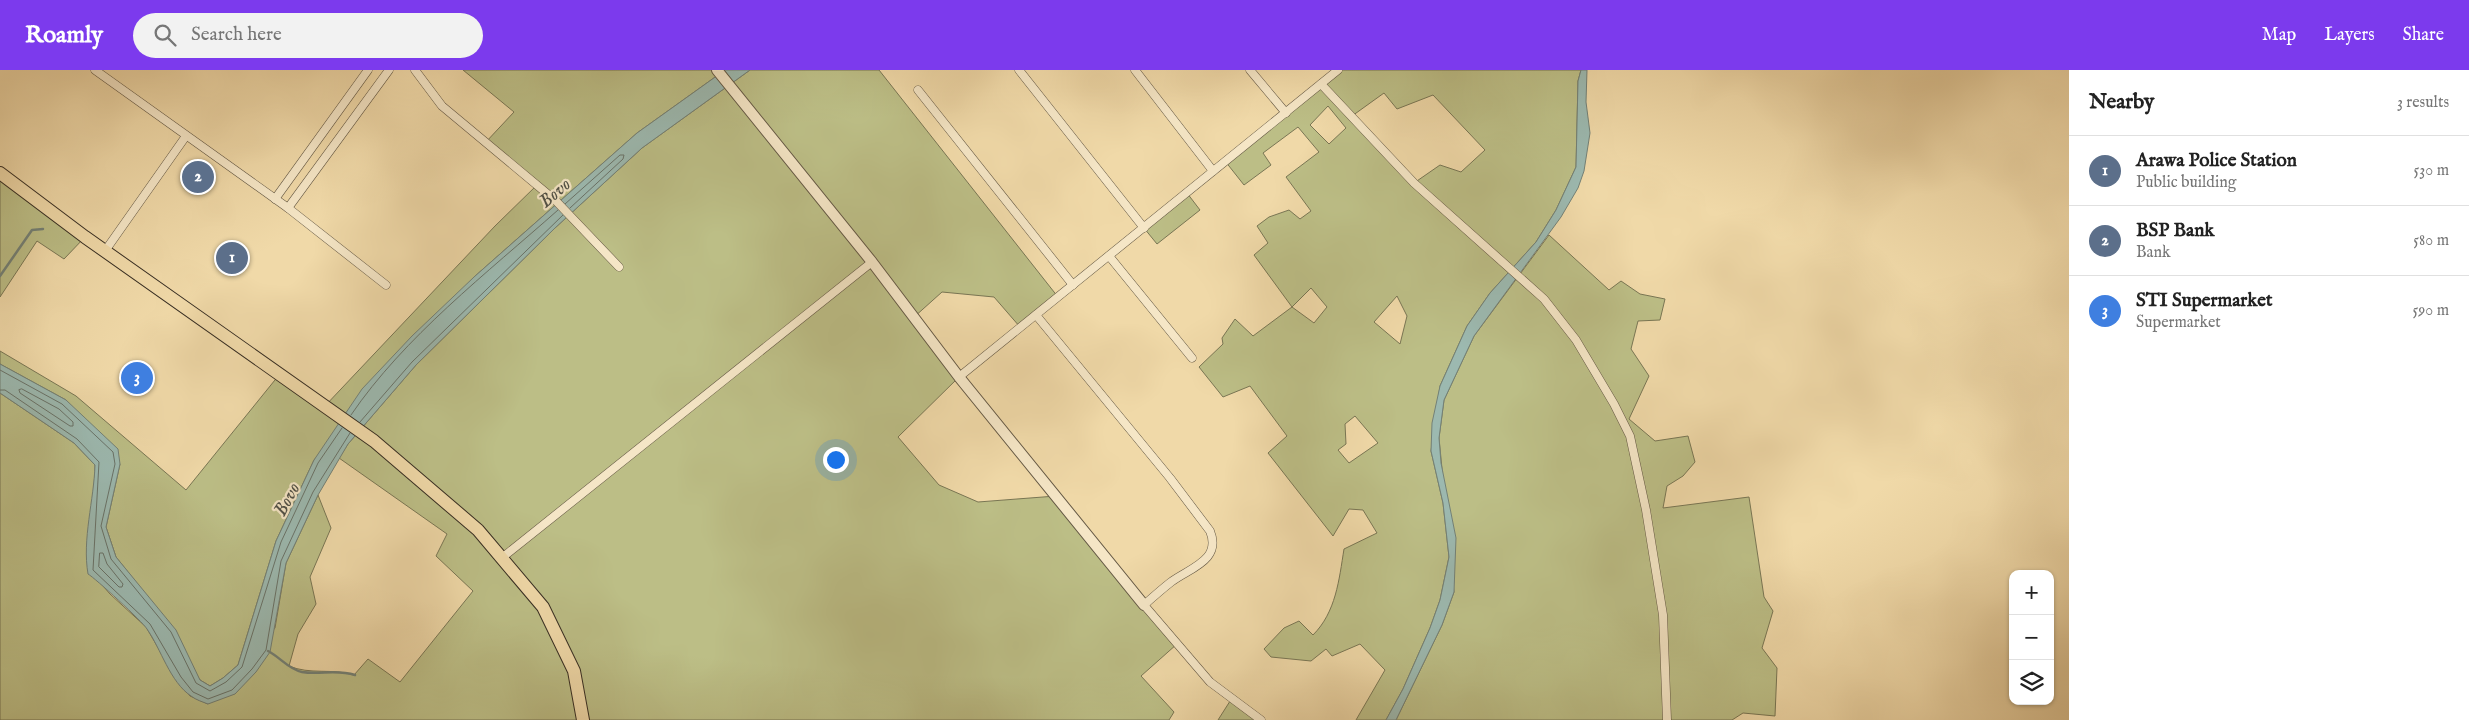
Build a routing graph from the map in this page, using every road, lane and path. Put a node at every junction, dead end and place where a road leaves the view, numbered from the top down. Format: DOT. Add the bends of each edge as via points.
graph roads {
  1 [pos="95,70"];
  2 [pos="368,70"];
  3 [pos="389,70"];
  4 [pos="415,70"];
  5 [pos="718,70"];
  6 [pos="1019,70"];
  7 [pos="1135,70"];
  8 [pos="1250,70"];
  9 [pos="1338,70"];
  10 [pos="1321,84"];
  11 [pos="918,90"];
  12 [pos="1286,113"];
  13 [pos="186,136"];
  14 [pos="1213,171"];
  15 [pos="0,173"];
  16 [pos="275,199"];
  17 [pos="288,208"];
  18 [pos="1144,228"];
  19 [pos="105,251"];
  20 [pos="1108,256"];
  21 [pos="872,262"];
  22 [pos="619,267"];
  23 [pos="386,285"];
  24 [pos="1073,285"];
  25 [pos="1036,314"];
  26 [pos="1192,358"];
  27 [pos="959,377"];
  28 [pos="503,557"];
  29 [pos="1144,605"];
  30 [pos="583,720"];
  31 [pos="1261,720"];
  32 [pos="1667,720"];
  1 -- 13 [label="street"];
  2 -- 16 [label="street"];
  3 -- 17 [label="street"];
  4 -- 22 [label="street" via="442,106 556,201"];
  5 -- 21 [label="street"];
  6 -- 18 [label="street"];
  7 -- 14 [label="street"];
  8 -- 12 [label="street"];
  9 -- 10 [label="street"];
  10 -- 12 [label="street"];
  10 -- 32 [label="street" via="1414,183 1544,299 1576,340 1610,396 1630,436 1646,510 1663,615"];
  11 -- 24 [label="street"];
  12 -- 14 [label="street"];
  13 -- 16 [label="street"];
  13 -- 19 [label="street"];
  14 -- 18 [label="street"];
  15 -- 19 [label="main road"];
  16 -- 17 [label="street"];
  17 -- 23 [label="street"];
  18 -- 20 [label="street"];
  19 -- 28 [label="main road" via="374,441 478,530"];
  20 -- 24 [label="street"];
  20 -- 26 [label="street"];
  21 -- 27 [label="street"];
  21 -- 28 [label="street"];
  24 -- 25 [label="street"];
  25 -- 27 [label="street"];
  25 -- 29 [label="street" via="1187,499 1214,540 1206,559 1172,581"];
  27 -- 29 [label="street"];
  28 -- 30 [label="main road" via="547,615 574,671"];
  29 -- 31 [label="street" via="1210,682"];
}
